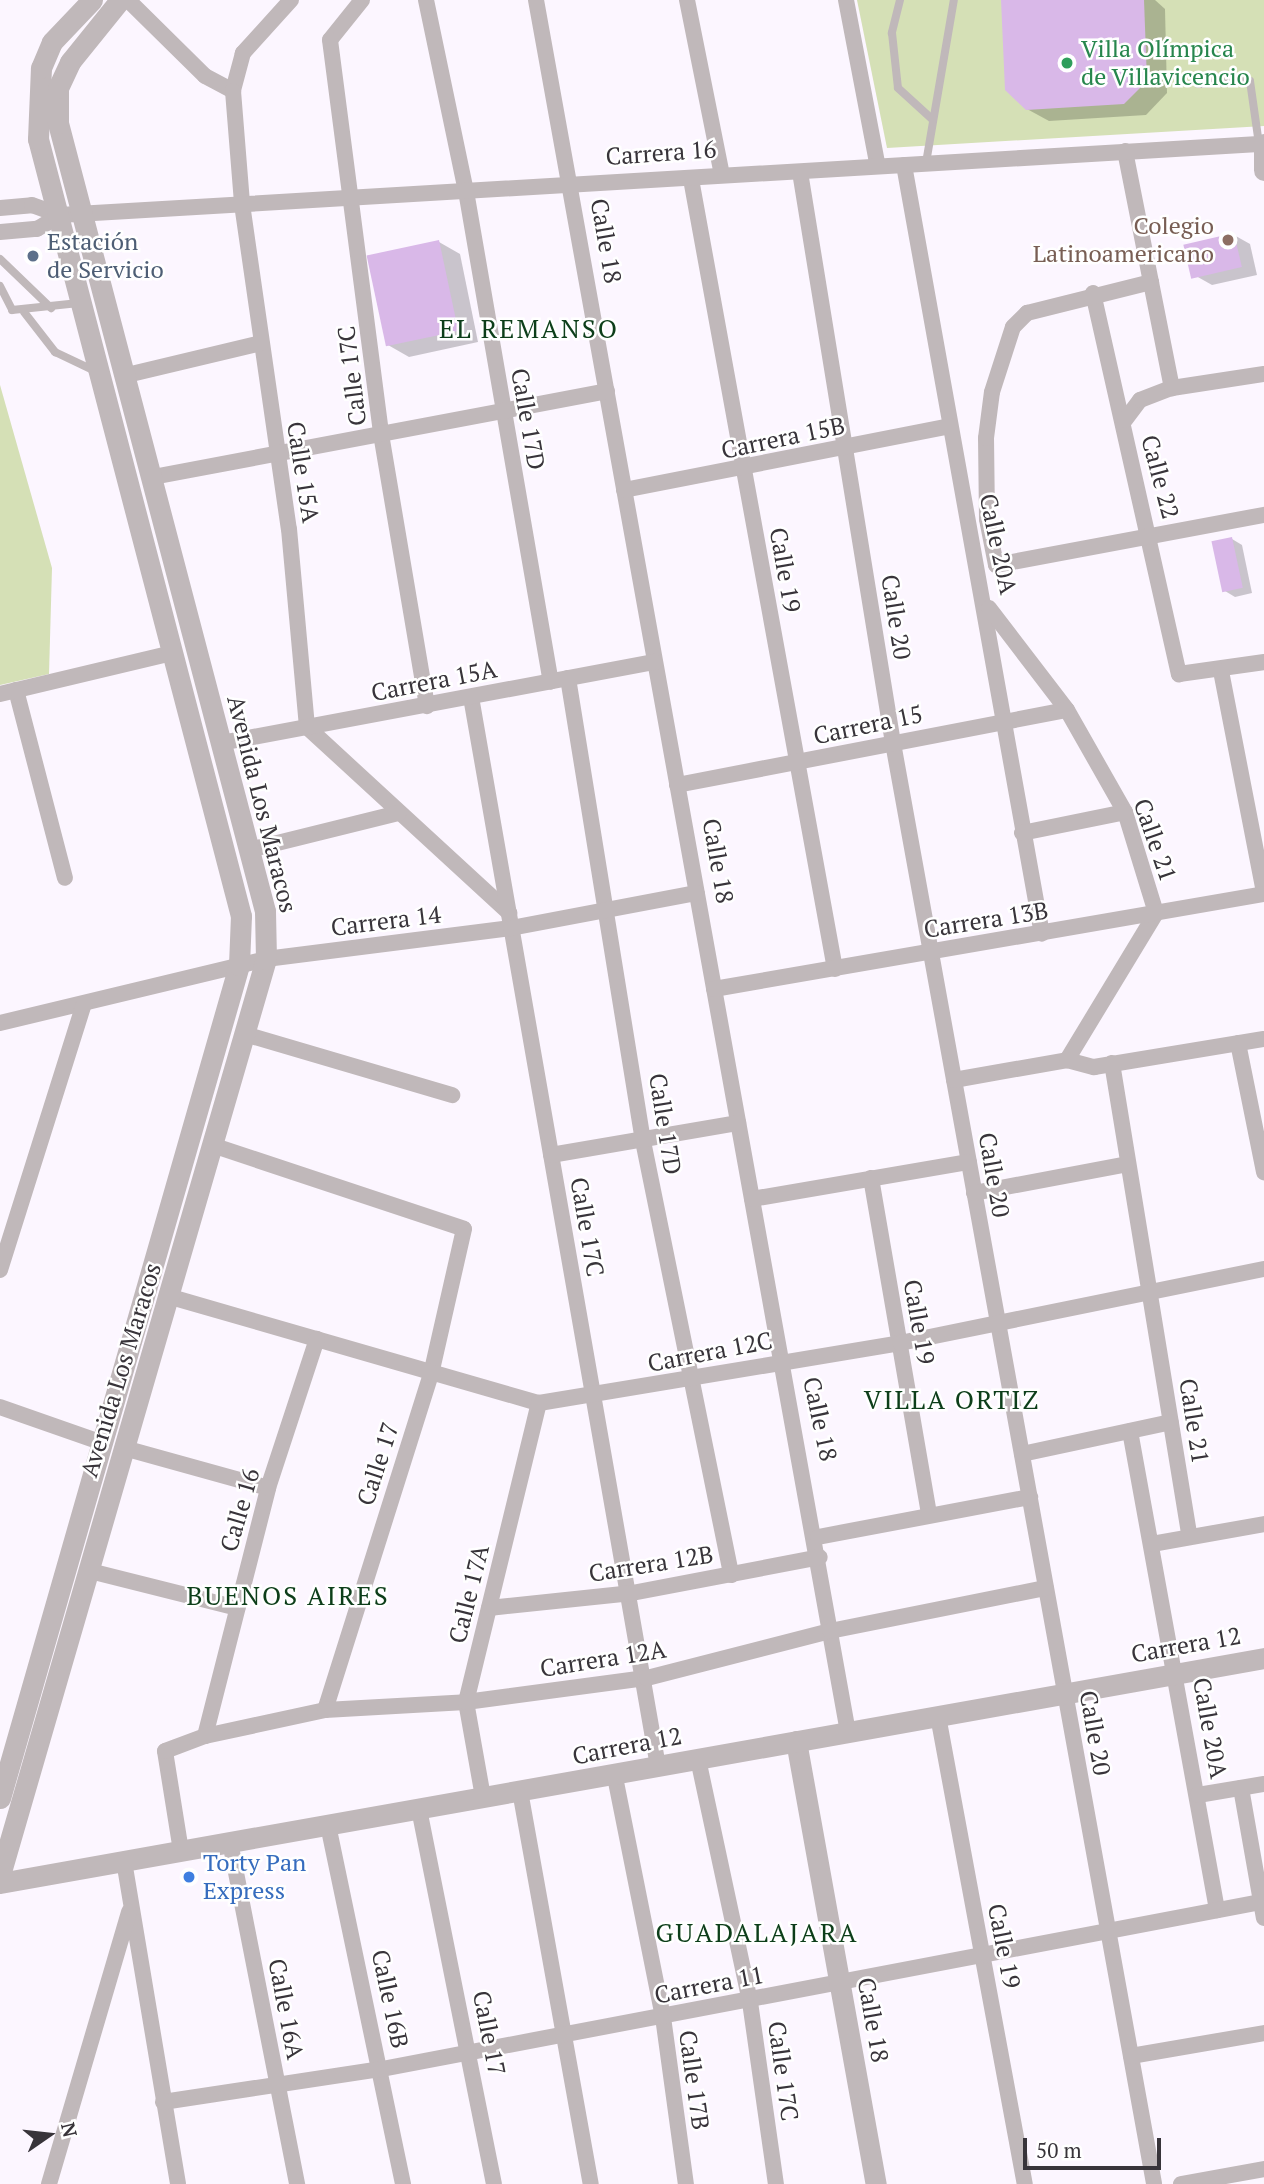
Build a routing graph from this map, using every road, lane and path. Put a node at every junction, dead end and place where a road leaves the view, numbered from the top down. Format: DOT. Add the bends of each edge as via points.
graph roads {
  1 [pos="92,0"];
  2 [pos="120,0"];
  3 [pos="128,0"];
  4 [pos="291,0"];
  5 [pos="362,0"];
  6 [pos="426,0"];
  7 [pos="536,0"];
  8 [pos="687,0"];
  9 [pos="846,0"];
  10 [pos="900,0"];
  11 [pos="954,0"];
  12 [pos="1198,84"];
  13 [pos="233,91"];
  14 [pos="932,119"];
  15 [pos="1262,144"];
  16 [pos="1125,152"];
  17 [pos="877,163"];
  18 [pos="926,163"];
  19 [pos="904,165"];
  20 [pos="1264,170"];
  21 [pos="800,172"];
  22 [pos="722,175"];
  23 [pos="691,179"];
  24 [pos="568,184"];
  25 [pos="466,191"];
  26 [pos="354,197"];
  27 [pos="242,204"];
  28 [pos="0,208"];
  29 [pos="84,213"];
  30 [pos="60,215"];
  31 [pos="0,232"];
  32 [pos="0,259"];
  33 [pos="1151,282"];
  34 [pos="0,286"];
  35 [pos="1093,293"];
  36 [pos="85,302"];
  37 [pos="51,308"];
  38 [pos="24,312"];
  39 [pos="261,343"];
  40 [pos="1264,374"];
  41 [pos="103,375"];
  42 [pos="127,375"];
  43 [pos="1172,388"];
  44 [pos="607,391"];
  45 [pos="504,414"];
  46 [pos="1125,420"];
  47 [pos="950,426"];
  48 [pos="381,434"];
  49 [pos="845,447"];
  50 [pos="277,454"];
  51 [pos="744,471"];
  52 [pos="153,477"];
  53 [pos="624,490"];
  54 [pos="1264,515"];
  55 [pos="1152,537"];
  56 [pos="996,565"];
  57 [pos="984,588"];
  58 [pos="989,608"];
  59 [pos="172,653"];
  60 [pos="655,662"];
  61 [pos="1264,662"];
  62 [pos="1221,671"];
  63 [pos="568,678"];
  64 [pos="551,682"];
  65 [pos="8,692"];
  66 [pos="471,697"];
  67 [pos="427,706"];
  68 [pos="1068,710"];
  69 [pos="1008,719"];
  70 [pos="307,727"];
  71 [pos="221,743"];
  72 [pos="893,743"];
  73 [pos="797,763"];
  74 [pos="677,785"];
  75 [pos="1125,812"];
  76 [pos="399,813"];
  77 [pos="1022,833"];
  78 [pos="249,850"];
  79 [pos="65,878"];
  80 [pos="697,893"];
  81 [pos="1264,893"];
  82 [pos="611,912"];
  83 [pos="1156,913"];
  84 [pos="510,920"];
  85 [pos="1042,934"];
  86 [pos="930,951"];
  87 [pos="266,959"];
  88 [pos="239,965"];
  89 [pos="835,969"];
  90 [pos="714,989"];
  91 [pos="84,1004"];
  92 [pos="0,1023"];
  93 [pos="248,1035"];
  94 [pos="1264,1039"];
  95 [pos="1238,1043"];
  96 [pos="1067,1060"];
  97 [pos="1112,1063"];
  98 [pos="954,1080"];
  99 [pos="452,1095"];
  100 [pos="738,1123"];
  101 [pos="1261,1132"];
  102 [pos="643,1141"];
  103 [pos="215,1146"];
  104 [pos="551,1154"];
  105 [pos="969,1163"];
  106 [pos="1127,1164"];
  107 [pos="1264,1172"];
  108 [pos="871,1178"];
  109 [pos="974,1193"];
  110 [pos="752,1199"];
  111 [pos="1264,1269"];
  112 [pos="0,1270"];
  113 [pos="1149,1291"];
  114 [pos="171,1297"];
  115 [pos="998,1320"];
  116 [pos="317,1339"];
  117 [pos="900,1343"];
  118 [pos="781,1362"];
  119 [pos="430,1374"];
  120 [pos="687,1380"];
  121 [pos="593,1398"];
  122 [pos="539,1404"];
  123 [pos="0,1407"];
  124 [pos="1171,1422"];
  125 [pos="1130,1431"];
  126 [pos="100,1442"];
  127 [pos="124,1448"];
  128 [pos="1022,1454"];
  129 [pos="268,1488"];
  130 [pos="1030,1497"];
  131 [pos="929,1515"];
  132 [pos="1264,1524"];
  133 [pos="818,1537"];
  134 [pos="1190,1537"];
  135 [pos="1152,1544"];
  136 [pos="820,1558"];
  137 [pos="90,1571"];
  138 [pos="731,1574"];
  139 [pos="1046,1588"];
  140 [pos="632,1593"];
  141 [pos="237,1608"];
  142 [pos="489,1608"];
  143 [pos="830,1631"];
  144 [pos="1264,1658"];
  145 [pos="1177,1673"];
  146 [pos="647,1678"];
  147 [pos="1065,1693"];
  148 [pos="466,1702"];
  149 [pos="324,1710"];
  150 [pos="938,1716"];
  151 [pos="848,1732"];
  152 [pos="205,1736"];
  153 [pos="796,1741"];
  154 [pos="698,1759"];
  155 [pos="658,1766"];
  156 [pos="615,1777"];
  157 [pos="1264,1784"];
  158 [pos="1241,1788"];
  159 [pos="520,1791"];
  160 [pos="1198,1795"];
  161 [pos="482,1797"];
  162 [pos="0,1798"];
  163 [pos="419,1809"];
  164 [pos="328,1825"];
  165 [pos="230,1842"];
  166 [pos="181,1851"];
  167 [pos="124,1861"];
  168 [pos="0,1874"];
  169 [pos="0,1883"];
  170 [pos="131,1906"];
  171 [pos="1217,1910"];
  172 [pos="1263,1910"];
  173 [pos="1108,1930"];
  174 [pos="982,1953"];
  175 [pos="839,1979"];
  176 [pos="750,2002"];
  177 [pos="663,2017"];
  178 [pos="1264,2033"];
  179 [pos="563,2034"];
  180 [pos="471,2051"];
  181 [pos="1131,2056"];
  182 [pos="382,2069"];
  183 [pos="277,2081"];
  184 [pos="163,2102"];
  185 [pos="1264,2169"];
  186 [pos="177,2182"];
  187 [pos="49,2184"];
  188 [pos="297,2184"];
  189 [pos="403,2184"];
  190 [pos="494,2184"];
  191 [pos="591,2184"];
  192 [pos="686,2184"];
  193 [pos="776,2184"];
  194 [pos="876,2184"];
  195 [pos="1025,2184"];
  196 [pos="1154,2184"];
  197 [pos="1181,2184"];
  1 -- 30 [label="street, Avenida Los Maracos" via="52,42 36,93 38,139"];
  2 -- 29 [label="street, Avenida Los Maracos" via="85,40 58,88 62,144"];
  3 -- 13 [label="street" via="205,76"];
  4 -- 13 [label="street, Calle 15A" via="243,53"];
  5 -- 26 [label="street, Calle 17C" via="330,40"];
  6 -- 25 [label="street, Calle 17D"];
  7 -- 24 [label="street, Calle 18"];
  8 -- 22 [label="street"];
  9 -- 17 [label="street"];
  10 -- 14 [label="lane" via="891,33 898,88"];
  11 -- 14 [label="lane"];
  12 -- 15 [label="lane" via="1250,81"];
  13 -- 27 [label="street, Calle 15A"];
  14 -- 18 [label="lane"];
  15 -- 16 [label="street, Carrera 16"];
  15 -- 20 [label="street"];
  16 -- 18 [label="street, Carrera 16"];
  16 -- 33 [label="street"];
  17 -- 19 [label="street, Carrera 16"];
  17 -- 21 [label="street, Carrera 16"];
  18 -- 19 [label="street, Carrera 16"];
  19 -- 47 [label="street, Calle 20A"];
  21 -- 22 [label="street, Carrera 16"];
  21 -- 49 [label="street, Calle 20"];
  22 -- 23 [label="street, Carrera 16"];
  23 -- 24 [label="street, Carrera 16"];
  23 -- 51 [label="street, Calle 19"];
  24 -- 25 [label="street, Carrera 16"];
  24 -- 44 [label="street, Calle 18"];
  25 -- 26 [label="street, Carrera 16"];
  25 -- 45 [label="street, Calle 17D"];
  26 -- 27 [label="street, Carrera 16"];
  26 -- 48 [label="street, Calle 17C"];
  27 -- 29 [label="street, Carrera 16"];
  27 -- 39 [label="street, Calle 15A"];
  28 -- 30 [label="street, Carrera 16" via="32,205"];
  29 -- 30 [label="street, Carrera 16"];
  29 -- 42 [label="street, Avenida Los Maracos"];
  30 -- 31 [label="street, Carrera 16" via="37,229"];
  30 -- 36 [label="street, Avenida Los Maracos"];
  32 -- 37 [label="lane"];
  33 -- 35 [label="street"];
  33 -- 43 [label="street"];
  34 -- 38 [label="lane" via="12,310"];
  35 -- 46 [label="street, Calle 22"];
  35 -- 56 [label="street" via="1027,313 1005,348 989,415 985,491"];
  36 -- 37 [label="lane"];
  36 -- 41 [label="street, Avenida Los Maracos"];
  37 -- 38 [label="lane"];
  38 -- 41 [label="lane" via="55,352"];
  39 -- 42 [label="street"];
  39 -- 50 [label="street, Calle 15A"];
  40 -- 43 [label="street"];
  41 -- 59 [label="street, Avenida Los Maracos"];
  42 -- 52 [label="street, Avenida Los Maracos"];
  43 -- 46 [label="street" via="1140,400"];
  44 -- 45 [label="street"];
  44 -- 53 [label="street, Calle 18"];
  45 -- 48 [label="street"];
  45 -- 64 [label="street, Calle 17D"];
  46 -- 55 [label="street, Calle 22" via="1124,439"];
  47 -- 49 [label="street, Carrera 15B"];
  47 -- 57 [label="street, Calle 20A"];
  48 -- 50 [label="street"];
  48 -- 67 [label="street, Calle 17C"];
  49 -- 51 [label="street, Carrera 15B"];
  49 -- 72 [label="street, Calle 20"];
  50 -- 52 [label="street"];
  50 -- 70 [label="street, Calle 15A"];
  51 -- 53 [label="street, Carrera 15B"];
  51 -- 73 [label="street, Calle 19"];
  52 -- 71 [label="street, Avenida Los Maracos"];
  53 -- 60 [label="street, Calle 18"];
  54 -- 55 [label="street"];
  55 -- 56 [label="street"];
  55 -- 62 [label="street, Calle 22" via="1179,674"];
  56 -- 57 [label="street"];
  57 -- 58 [label="street, Calle 20A"];
  58 -- 68 [label="street, Calle 21"];
  58 -- 69 [label="street, Calle 20A"];
  59 -- 65 [label="street"];
  59 -- 88 [label="street, Avenida Los Maracos" via="241,916"];
  60 -- 63 [label="street, Carrera 15A"];
  60 -- 74 [label="street, Calle 18"];
  61 -- 62 [label="street"];
  62 -- 81 [label="street"];
  63 -- 64 [label="street, Carrera 15A"];
  63 -- 82 [label="street, Calle 17D"];
  64 -- 66 [label="street, Carrera 15A"];
  65 -- 79 [label="street"];
  66 -- 67 [label="street, Carrera 15A"];
  66 -- 84 [label="street, Calle 17C"];
  67 -- 70 [label="street, Carrera 15A"];
  68 -- 69 [label="street, Carrera 15"];
  68 -- 75 [label="street, Calle 21"];
  69 -- 72 [label="street, Carrera 15"];
  69 -- 77 [label="street, Calle 20A"];
  70 -- 71 [label="street, Carrera 15A"];
  70 -- 76 [label="street"];
  71 -- 78 [label="street, Avenida Los Maracos"];
  72 -- 73 [label="street, Carrera 15"];
  72 -- 86 [label="street, Calle 20"];
  73 -- 74 [label="street, Carrera 15"];
  73 -- 89 [label="street, Calle 19"];
  74 -- 80 [label="street, Calle 18"];
  75 -- 77 [label="street"];
  75 -- 83 [label="street, Calle 21"];
  76 -- 78 [label="street"];
  76 -- 84 [label="street"];
  77 -- 85 [label="street, Calle 20A"];
  78 -- 87 [label="street, Avenida Los Maracos" via="265,911"];
  80 -- 82 [label="street, Carrera 14"];
  80 -- 90 [label="street, Calle 18"];
  81 -- 83 [label="street, Carrera 13B"];
  82 -- 84 [label="street, Carrera 14"];
  82 -- 102 [label="street, Calle 17D"];
  83 -- 85 [label="street, Carrera 13B"];
  83 -- 96 [label="street, Calle 21"];
  84 -- 87 [label="street, Carrera 14"];
  84 -- 104 [label="street, Calle 17C"];
  85 -- 86 [label="street, Carrera 13B"];
  86 -- 89 [label="street, Carrera 13B"];
  86 -- 98 [label="street, Calle 20"];
  87 -- 88 [label="street, Carrera 14"];
  87 -- 93 [label="street, Avenida Los Maracos"];
  88 -- 91 [label="street, Carrera 14"];
  88 -- 126 [label="street, Avenida Los Maracos"];
  89 -- 90 [label="street, Carrera 13B"];
  90 -- 100 [label="street, Calle 18"];
  91 -- 92 [label="street, Carrera 14"];
  91 -- 112 [label="street"];
  93 -- 99 [label="street"];
  93 -- 103 [label="street, Avenida Los Maracos"];
  94 -- 95 [label="street"];
  95 -- 97 [label="street"];
  95 -- 101 [label="street"];
  96 -- 97 [label="street"];
  96 -- 98 [label="street"];
  97 -- 106 [label="street, Calle 21"];
  98 -- 105 [label="street, Calle 20"];
  100 -- 102 [label="street"];
  100 -- 110 [label="street, Calle 18"];
  101 -- 107 [label="street"];
  102 -- 104 [label="street"];
  102 -- 120 [label="street, Calle 17D"];
  103 -- 114 [label="street, Avenida Los Maracos"];
  103 -- 119 [label="street, Calle 17" via="464,1229"];
  104 -- 121 [label="street, Calle 17C"];
  105 -- 108 [label="street"];
  105 -- 109 [label="street, Calle 20"];
  106 -- 109 [label="street"];
  106 -- 113 [label="street, Calle 21"];
  108 -- 110 [label="street"];
  108 -- 117 [label="street, Calle 19"];
  109 -- 115 [label="street, Calle 20"];
  110 -- 118 [label="street, Calle 18"];
  111 -- 113 [label="street, Carrera 12C"];
  113 -- 115 [label="street, Carrera 12C"];
  113 -- 124 [label="street, Calle 21"];
  114 -- 116 [label="street, Carrera 12C"];
  114 -- 127 [label="street, Avenida Los Maracos"];
  115 -- 117 [label="street, Carrera 12C"];
  115 -- 128 [label="street, Calle 20"];
  116 -- 119 [label="street, Carrera 12C"];
  116 -- 129 [label="street, Calle 16"];
  117 -- 118 [label="street, Carrera 12C"];
  117 -- 131 [label="street, Calle 19"];
  118 -- 120 [label="street, Carrera 12C"];
  118 -- 133 [label="street, Calle 18"];
  119 -- 122 [label="street, Carrera 12C"];
  119 -- 149 [label="street, Calle 17"];
  120 -- 121 [label="street, Carrera 12C"];
  120 -- 138 [label="street, Calle 17D"];
  121 -- 122 [label="street, Carrera 12C"];
  121 -- 140 [label="street, Calle 17C"];
  122 -- 142 [label="street, Calle 17A"];
  123 -- 126 [label="street"];
  124 -- 125 [label="street"];
  124 -- 134 [label="street, Calle 21"];
  125 -- 128 [label="street"];
  125 -- 135 [label="street, Calle 20A"];
  126 -- 162 [label="street, Avenida Los Maracos"];
  127 -- 129 [label="street"];
  127 -- 137 [label="street, Avenida Los Maracos"];
  128 -- 130 [label="street, Calle 20"];
  129 -- 141 [label="street, Calle 16"];
  130 -- 131 [label="street"];
  130 -- 139 [label="street, Calle 20"];
  131 -- 133 [label="street"];
  132 -- 134 [label="street"];
  133 -- 136 [label="street, Calle 18"];
  134 -- 135 [label="street"];
  135 -- 145 [label="street, Calle 20A"];
  136 -- 138 [label="street, Carrera 12B"];
  136 -- 143 [label="street, Calle 18"];
  137 -- 141 [label="street"];
  137 -- 168 [label="street, Avenida Los Maracos"];
  138 -- 140 [label="street, Carrera 12B"];
  139 -- 143 [label="street, Carrera 12A"];
  139 -- 147 [label="street, Calle 20"];
  140 -- 142 [label="street, Carrera 12B"];
  140 -- 146 [label="street, Calle 17C"];
  141 -- 152 [label="street, Calle 16"];
  142 -- 148 [label="street, Calle 17A"];
  143 -- 146 [label="street, Carrera 12A"];
  143 -- 151 [label="street, Calle 18"];
  144 -- 145 [label="street, Carrera 12"];
  145 -- 147 [label="street, Carrera 12"];
  145 -- 160 [label="street, Calle 20A"];
  146 -- 148 [label="street, Carrera 12A"];
  146 -- 155 [label="street, Calle 17C"];
  147 -- 150 [label="street, Carrera 12"];
  147 -- 173 [label="street, Calle 20"];
  148 -- 149 [label="street, Carrera 12A"];
  148 -- 161 [label="street, Calle 17A"];
  149 -- 152 [label="street, Carrera 12A"];
  150 -- 151 [label="street, Carrera 12"];
  150 -- 174 [label="street, Calle 19"];
  151 -- 153 [label="street, Carrera 12"];
  152 -- 166 [label="street, Carrera 12A" via="165,1751"];
  153 -- 154 [label="street, Carrera 12"];
  153 -- 175 [label="street, Calle 18"];
  154 -- 155 [label="street, Carrera 12"];
  154 -- 176 [label="street, Calle 17C"];
  155 -- 156 [label="street, Carrera 12"];
  156 -- 159 [label="street, Carrera 12"];
  156 -- 177 [label="street, Calle 17B"];
  157 -- 158 [label="street"];
  158 -- 160 [label="street"];
  158 -- 172 [label="street"];
  159 -- 161 [label="street, Carrera 12"];
  159 -- 179 [label="street"];
  160 -- 171 [label="street, Calle 20A"];
  161 -- 163 [label="street, Carrera 12"];
  163 -- 164 [label="street, Carrera 12"];
  163 -- 180 [label="street, Calle 17"];
  164 -- 165 [label="street, Carrera 12"];
  164 -- 182 [label="street, Calle 16B"];
  165 -- 166 [label="street, Carrera 12"];
  165 -- 183 [label="street, Calle 16A"];
  166 -- 167 [label="street, Carrera 12"];
  167 -- 169 [label="street, Carrera 12"];
  167 -- 170 [label="street"];
  170 -- 184 [label="street"];
  170 -- 187 [label="street"];
  171 -- 172 [label="street, Carrera 11"];
  171 -- 173 [label="street, Carrera 11"];
  173 -- 174 [label="street, Carrera 11"];
  173 -- 181 [label="street, Calle 20"];
  174 -- 175 [label="street, Carrera 11"];
  174 -- 195 [label="street, Calle 19"];
  175 -- 176 [label="street, Carrera 11"];
  175 -- 194 [label="street, Calle 18"];
  176 -- 177 [label="street, Carrera 11"];
  176 -- 193 [label="street, Calle 17C"];
  177 -- 179 [label="street, Carrera 11"];
  177 -- 192 [label="street, Calle 17B"];
  178 -- 181 [label="street"];
  179 -- 180 [label="street, Carrera 11"];
  179 -- 191 [label="street"];
  180 -- 182 [label="street, Carrera 11"];
  180 -- 190 [label="street, Calle 17"];
  181 -- 196 [label="street, Calle 20"];
  182 -- 183 [label="street, Carrera 11"];
  182 -- 189 [label="street, Calle 16B"];
  183 -- 184 [label="street, Carrera 11"];
  183 -- 188 [label="street, Calle 16A"];
  184 -- 186 [label="street"];
  185 -- 197 [label="street"];
}
